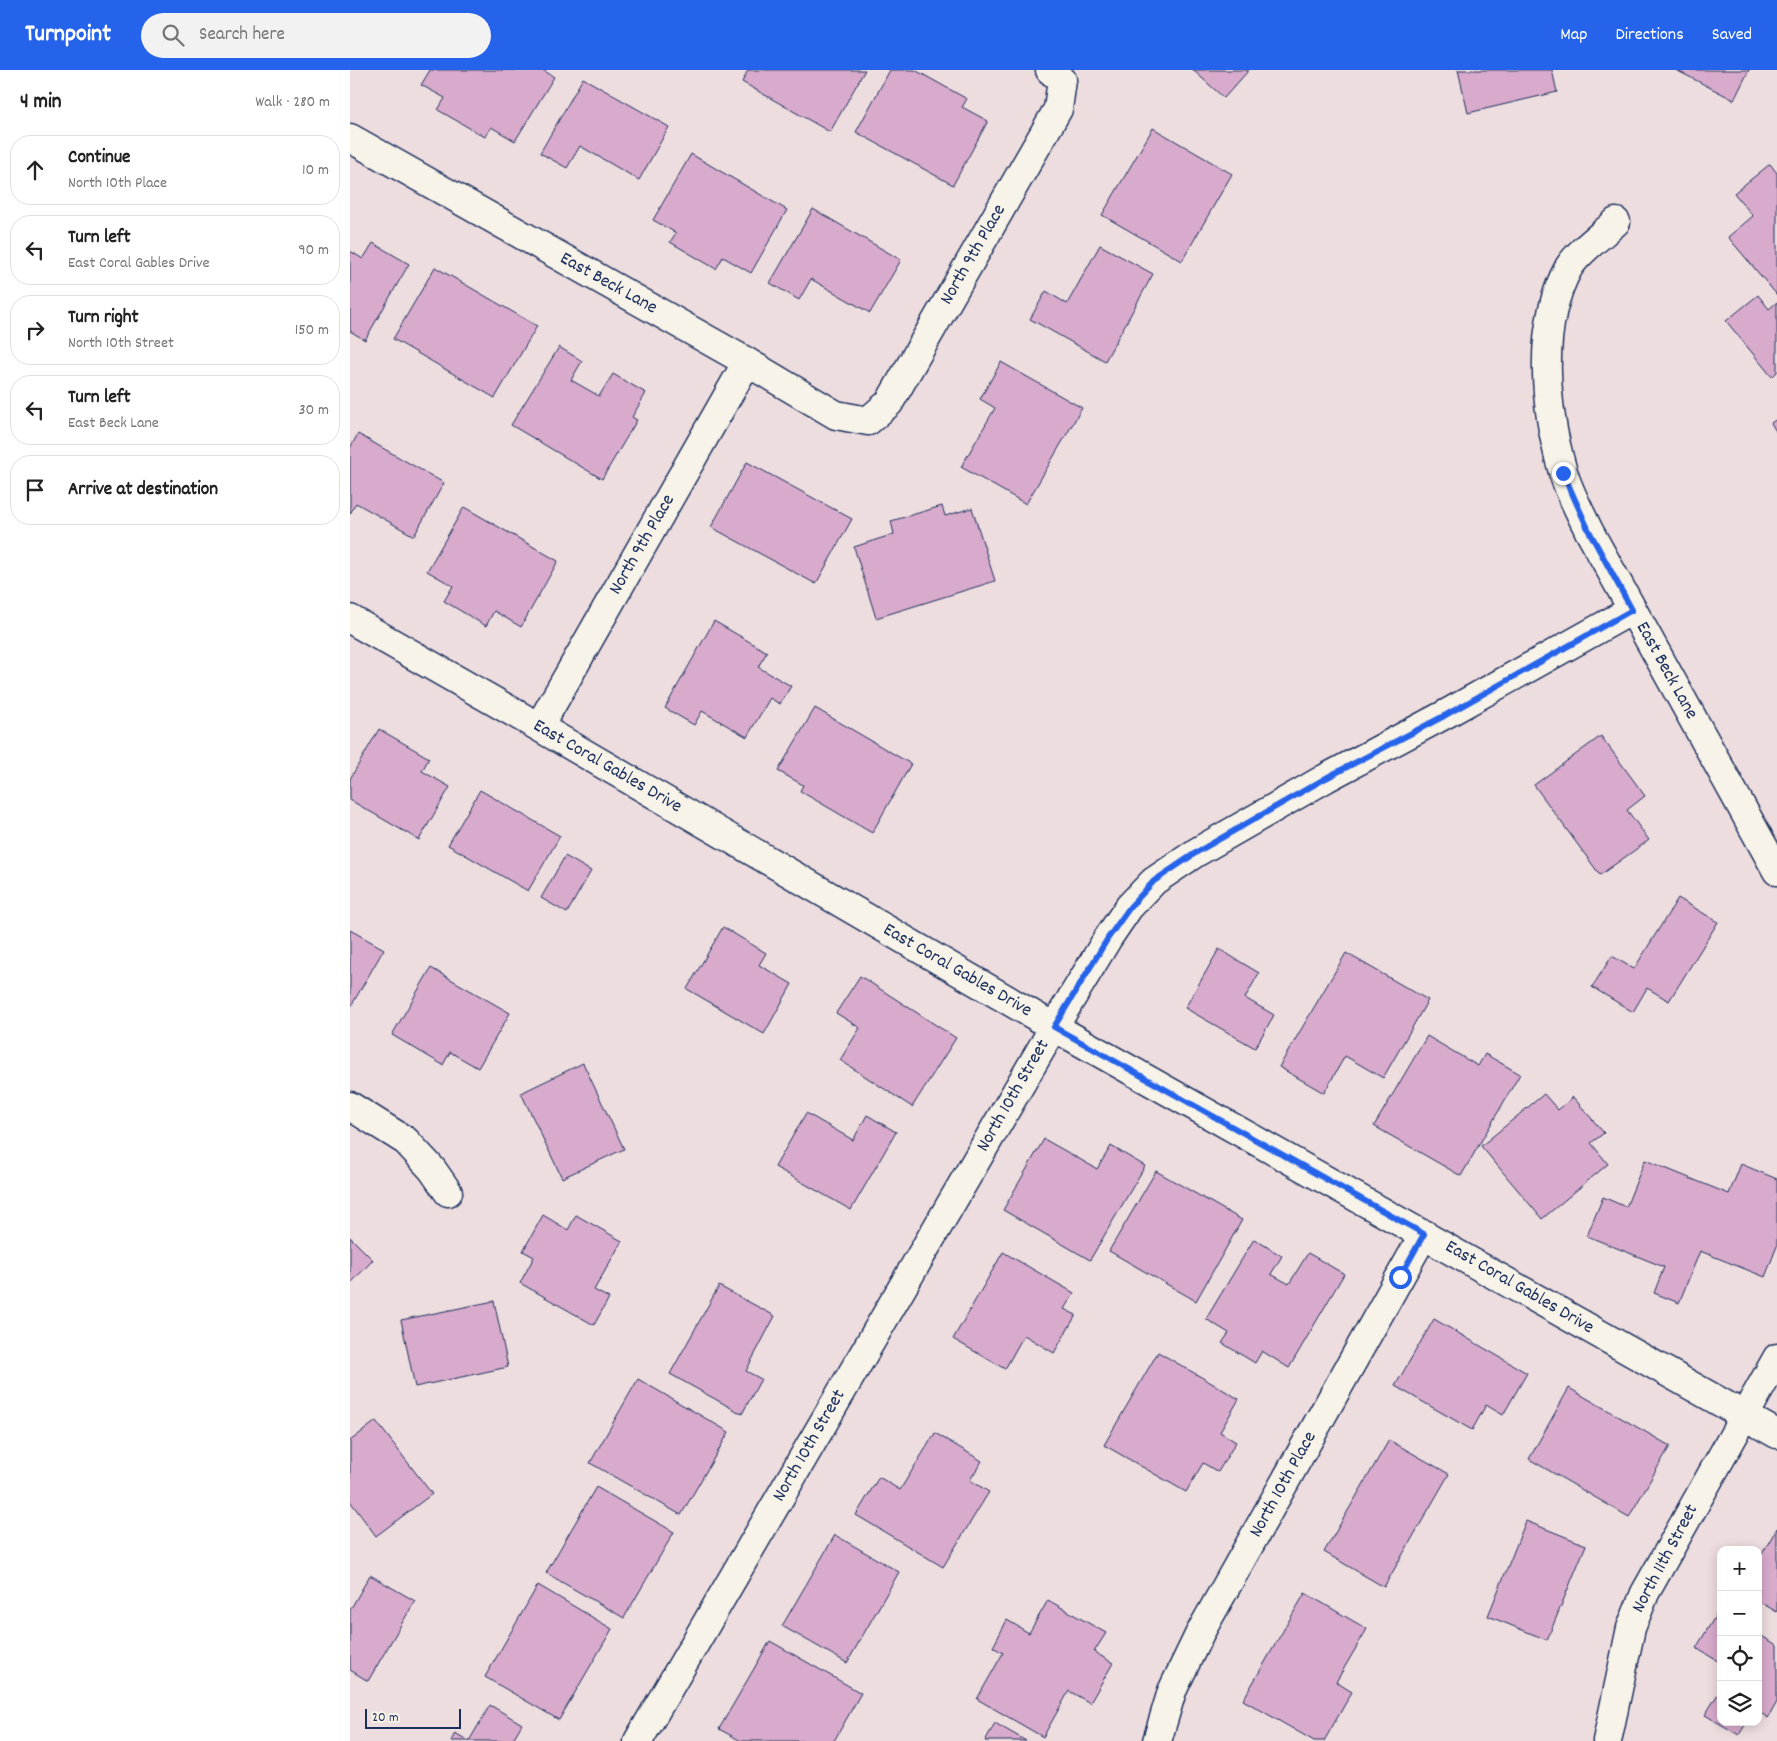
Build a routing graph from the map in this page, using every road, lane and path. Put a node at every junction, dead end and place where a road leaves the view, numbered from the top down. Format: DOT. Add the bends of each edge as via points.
graph roads {
  1 [pos="1056,75"];
  2 [pos="350,138"];
  3 [pos="1616,222"];
  4 [pos="747,362"];
  5 [pos="868,422"];
  6 [pos="1632,610"];
  7 [pos="350,619"];
  8 [pos="539,727"];
  9 [pos="1777,871"];
  10 [pos="1054,1027"];
  11 [pos="350,1106"];
  12 [pos="448,1192"];
  13 [pos="1424,1234"];
  14 [pos="1777,1358"];
  15 [pos="1744,1415"];
  16 [pos="1777,1434"];
  17 [pos="638,1741"];
  18 [pos="1157,1741"];
  19 [pos="1607,1741"];
  1 -- 5 [label="street, North 9th Place" via="1058,109 889,403"];
  2 -- 4 [label="street, East Beck Lane"];
  3 -- 6 [label="street, East Beck Lane" via="1570,266 1556,294 1546,352 1550,414 1563,473 1589,531"];
  4 -- 5 [label="street, East Beck Lane" via="836,415"];
  4 -- 8 [label="street, North 9th Place"];
  6 -- 9 [label="street, East Beck Lane"];
  6 -- 10 [label="street, North 10th Street" via="1300,793 1197,852 1154,881 1108,938"];
  7 -- 8 [label="street, East Coral Gables Drive"];
  8 -- 10 [label="street, East Coral Gables Drive"];
  10 -- 13 [label="street, East Coral Gables Drive"];
  10 -- 17 [label="street, North 10th Street"];
  11 -- 12 [label="street" via="406,1141"];
  13 -- 15 [label="street, East Coral Gables Drive"];
  13 -- 18 [label="street, North 10th Place" via="1200,1633 1172,1691"];
  14 -- 15 [label="street"];
  15 -- 16 [label="street, East Coral Gables Drive"];
  15 -- 19 [label="street, North 11th Street" via="1644,1593 1631,1628"];
}
